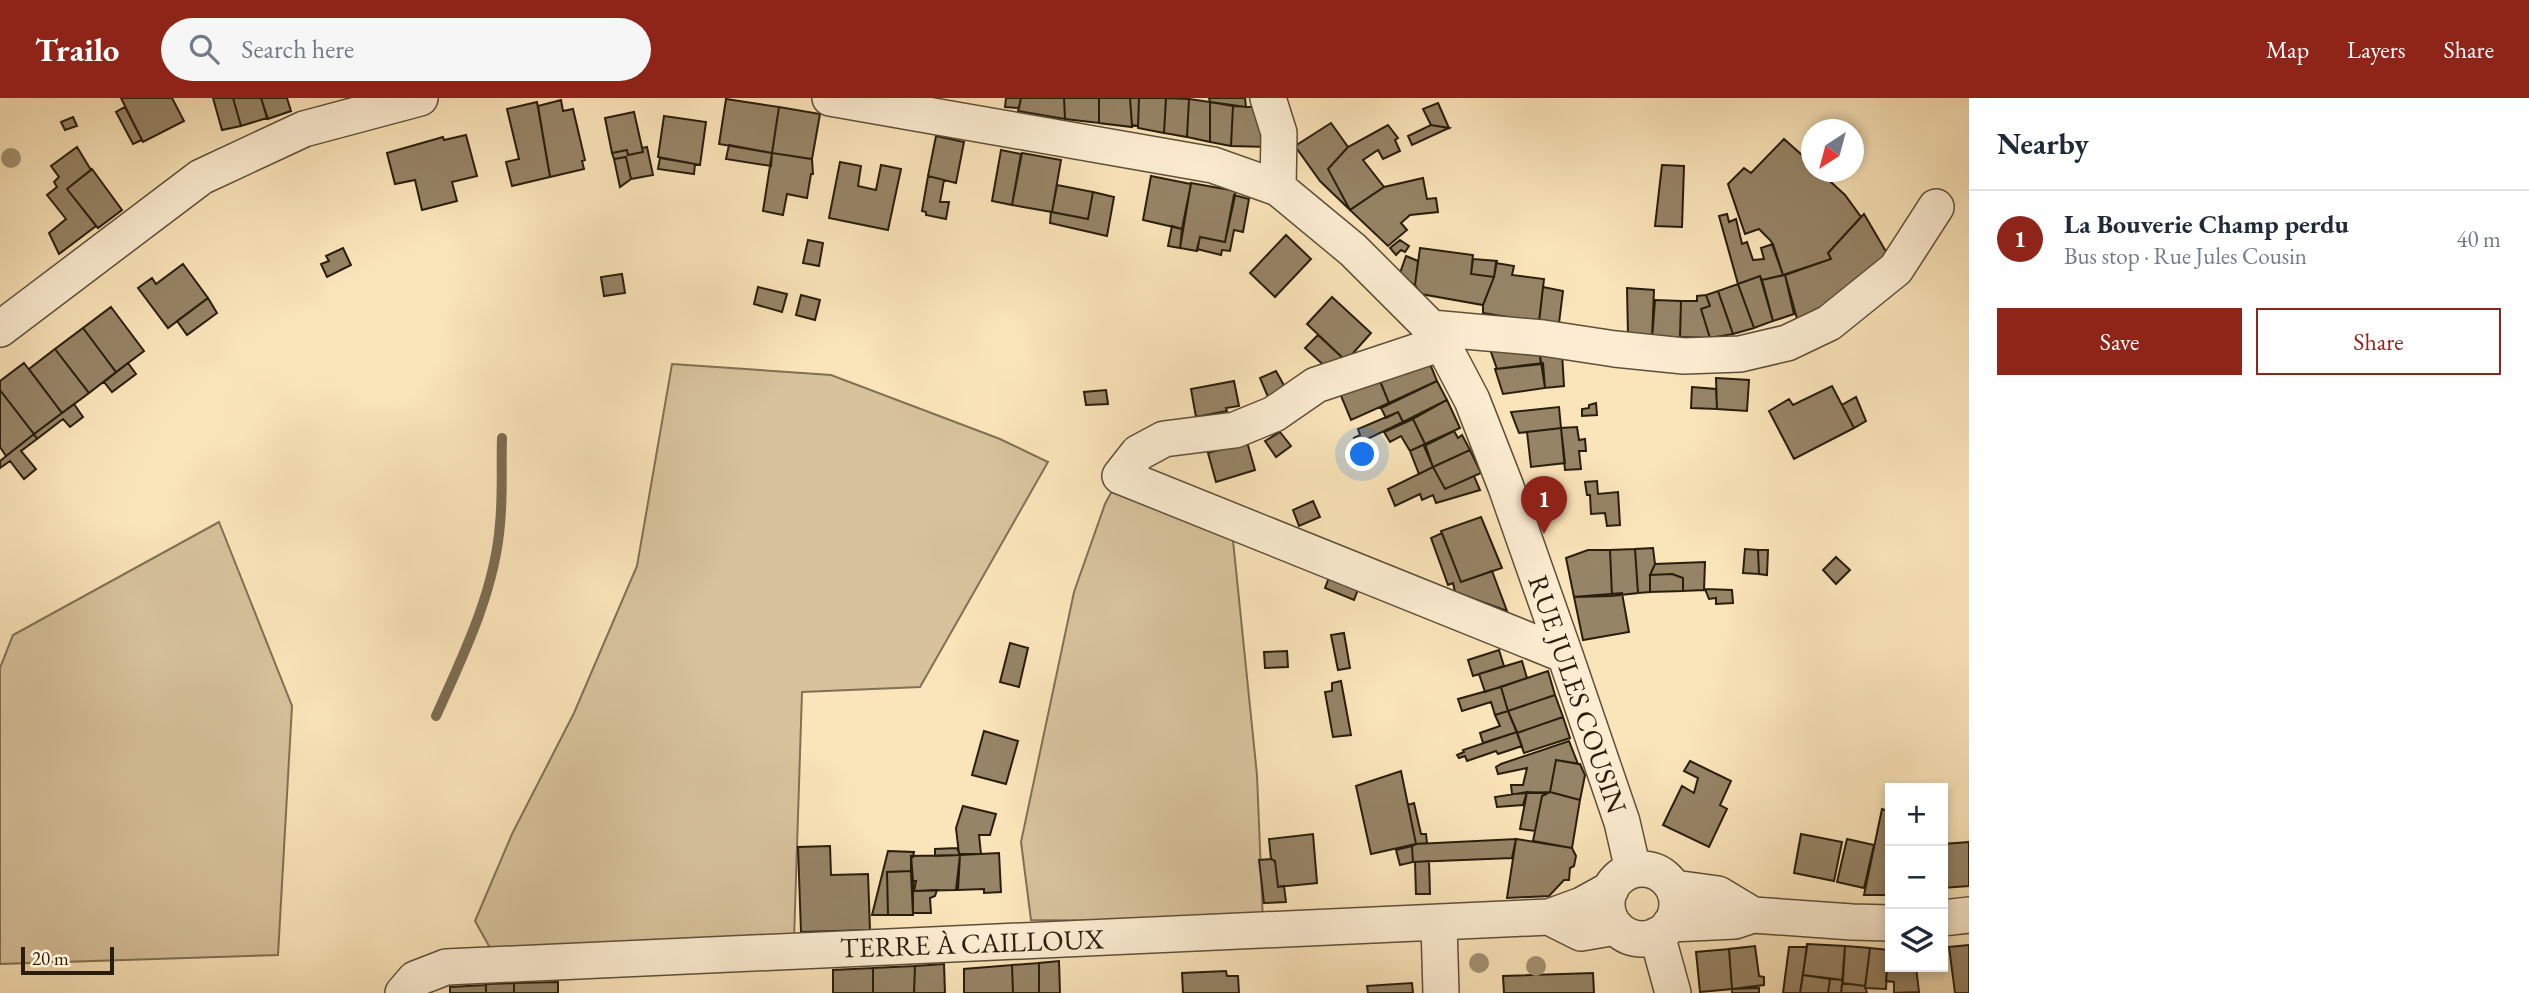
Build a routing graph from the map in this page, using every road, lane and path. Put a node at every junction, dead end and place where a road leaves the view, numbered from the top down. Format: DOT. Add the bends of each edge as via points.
graph roads {
  1 [pos="420,98"];
  2 [pos="830,98"];
  3 [pos="1268,98"];
  4 [pos="1278,188"];
  5 [pos="1936,206"];
  6 [pos="0,329"];
  7 [pos="1436,336"];
  8 [pos="1565,655"];
  9 [pos="1622,879"];
  10 [pos="1674,888"];
  11 [pos="1753,915"];
  12 [pos="1969,915"];
  13 [pos="1549,917"];
  14 [pos="1948,917"];
  15 [pos="1885,923"];
  16 [pos="1439,924"];
  17 [pos="1616,927"];
  18 [pos="1664,930"];
  19 [pos="403,993"];
  20 [pos="1441,993"];
  21 [pos="1673,993"];
  1 -- 6 [label="street" via="304,129 201,177"];
  2 -- 4 [label="street, RUE JULES COUSIN" via="1213,165"];
  3 -- 4 [label="street" via="1279,133"];
  4 -- 7 [label="street, RUE JULES COUSIN" via="1353,250"];
  5 -- 7 [label="street" via="1896,269 1829,323 1787,343 1740,354 1684,356 1543,338"];
  7 -- 8 [label="street, RUE JULES COUSIN" via="1472,400"];
  7 -- 8 [label="street" via="1316,385 1274,414 1235,430 1164,439 1138,453 1120,476"];
  8 -- 9 [label="street, RUE JULES COUSIN" via="1622,822"];
  9 -- 10 [label="street" via="1645,869 1667,878"];
  9 -- 13 [label="street" via="1582,905"];
  9 -- 17 [label="street" via="1607,905"];
  10 -- 11 [label="street" via="1718,894"];
  10 -- 18 [label="street" via="1677,910"];
  11 -- 15 [label="street"];
  11 -- 18 [label="street"];
  12 -- 14 [label="street"];
  13 -- 16 [label="street, TERRE À CAILLOUX"];
  13 -- 17 [label="street" via="1581,933"];
  16 -- 19 [label="street, TERRE À CAILLOUX" via="446,968 415,979"];
  16 -- 20 [label="street"];
  17 -- 18 [label="street" via="1635,938"];
  18 -- 21 [label="street"];
}
